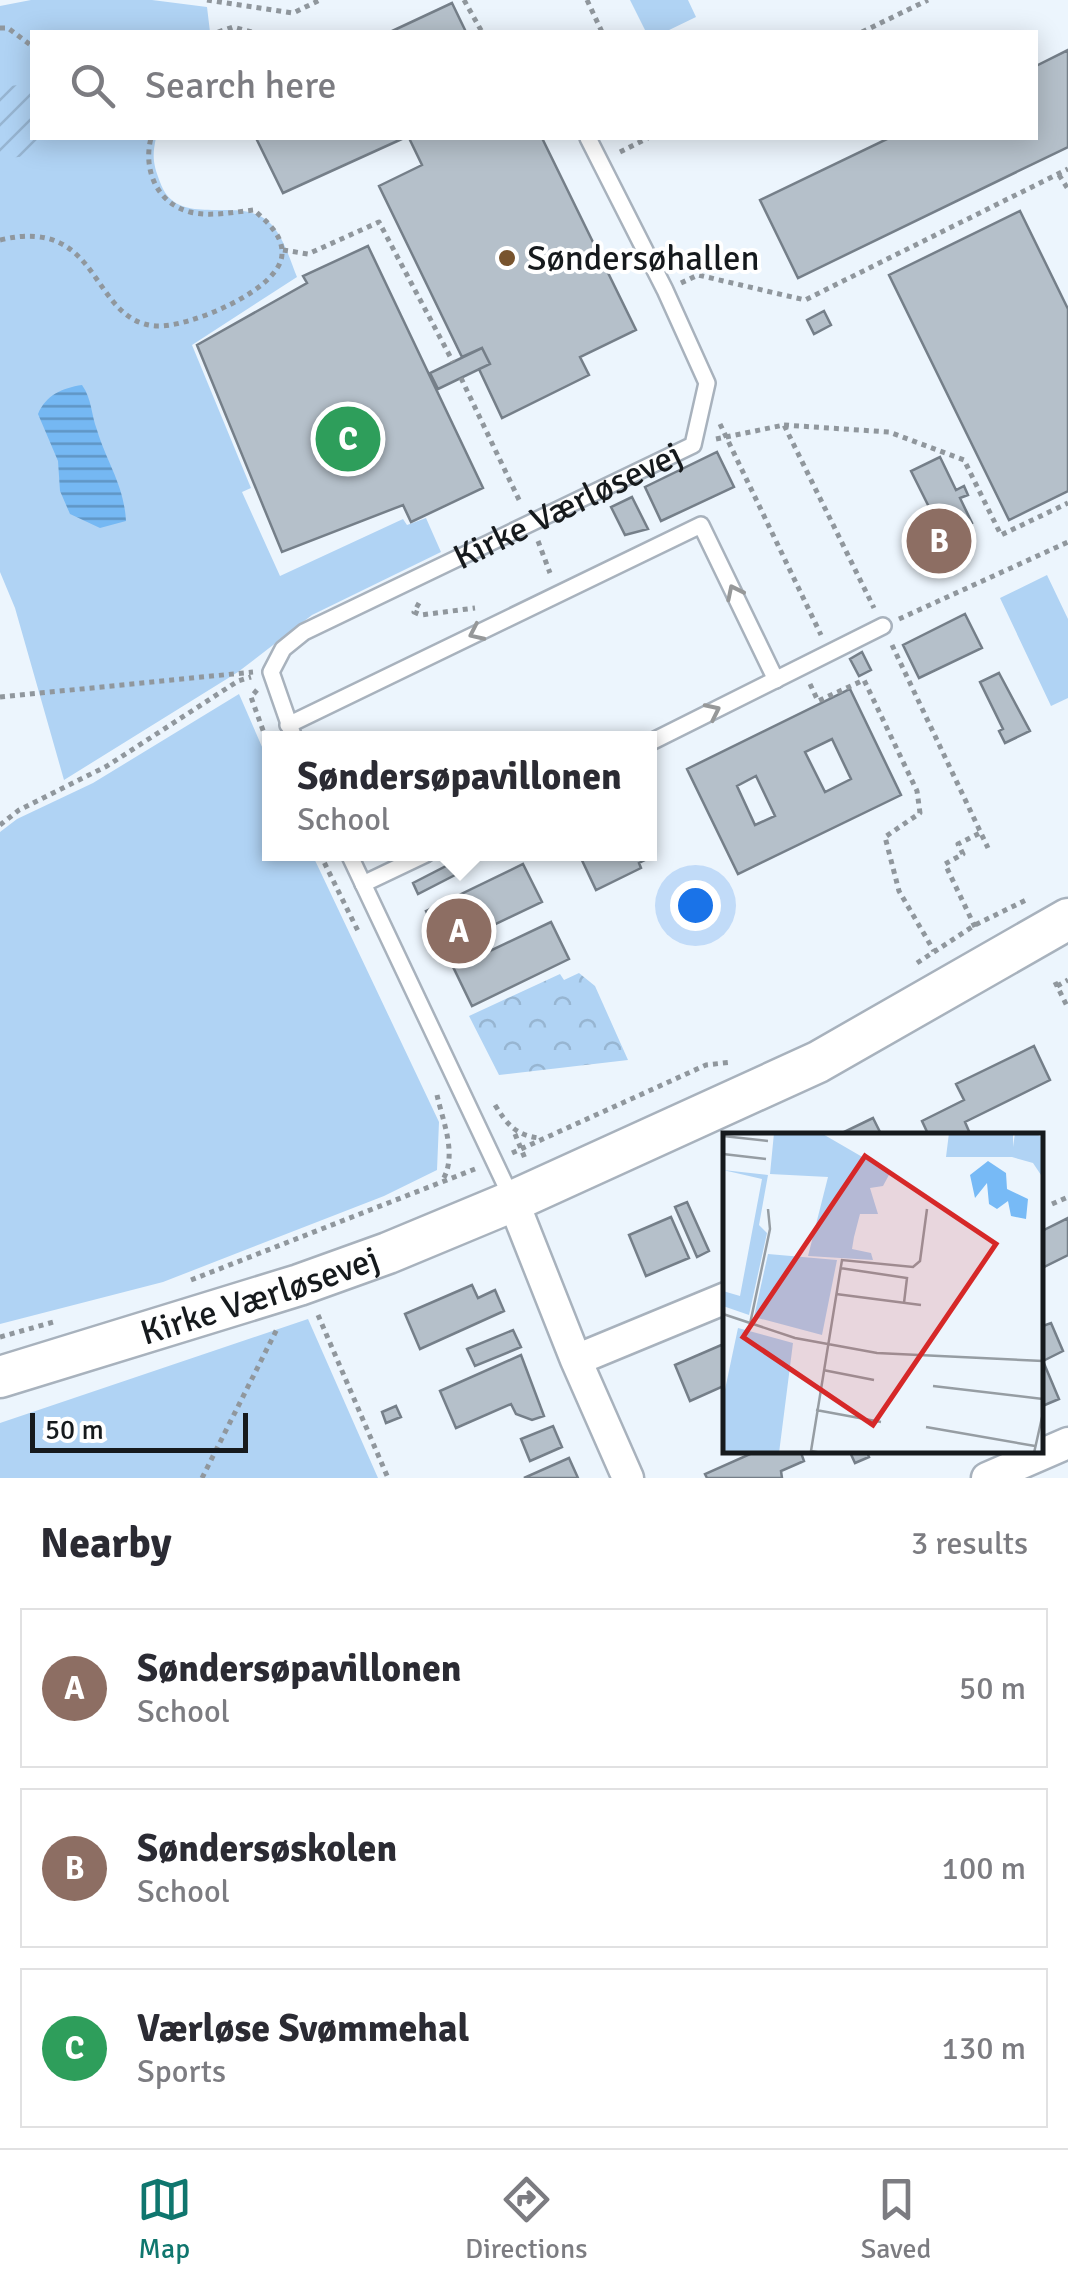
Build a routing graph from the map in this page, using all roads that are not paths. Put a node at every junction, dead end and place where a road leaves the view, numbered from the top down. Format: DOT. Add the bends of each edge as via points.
graph roads {
  1 [pos="589,140"];
  2 [pos="883,626"];
  3 [pos="776,680"];
  4 [pos="291,731"];
  5 [pos="293,731"];
  6 [pos="657,738"];
  7 [pos="352,861"];
  8 [pos="411,861"];
  9 [pos="363,884"];
  10 [pos="1054,907"];
  11 [pos="513,1200"];
  12 [pos="723,1299"];
  13 [pos="576,1360"];
  14 [pos="0,1377"];
  15 [pos="1068,1443"];
  16 [pos="628,1478"];
  17 [pos="987,1478"];
  1 -- 4 [label="lane, Kirke Værløsevej" via="707,383 693,444 532,528 304,632 270,672"];
  2 -- 3 [label="lane"];
  3 -- 5 [label="lane, one-way" via="701,525"];
  6 -- 3 [label="lane, one-way"];
  7 -- 9 [label="lane"];
  8 -- 9 [label="lane"];
  9 -- 11 [label="lane"];
  10 -- 11 [label="street, Kirke Værløsevej" via="992,962 818,1062"];
  11 -- 13 [label="street"];
  11 -- 14 [label="street, Kirke Værløsevej" via="299,1285"];
  12 -- 13 [label="street"];
  13 -- 16 [label="street"];
  15 -- 17 [label="street"];
}
